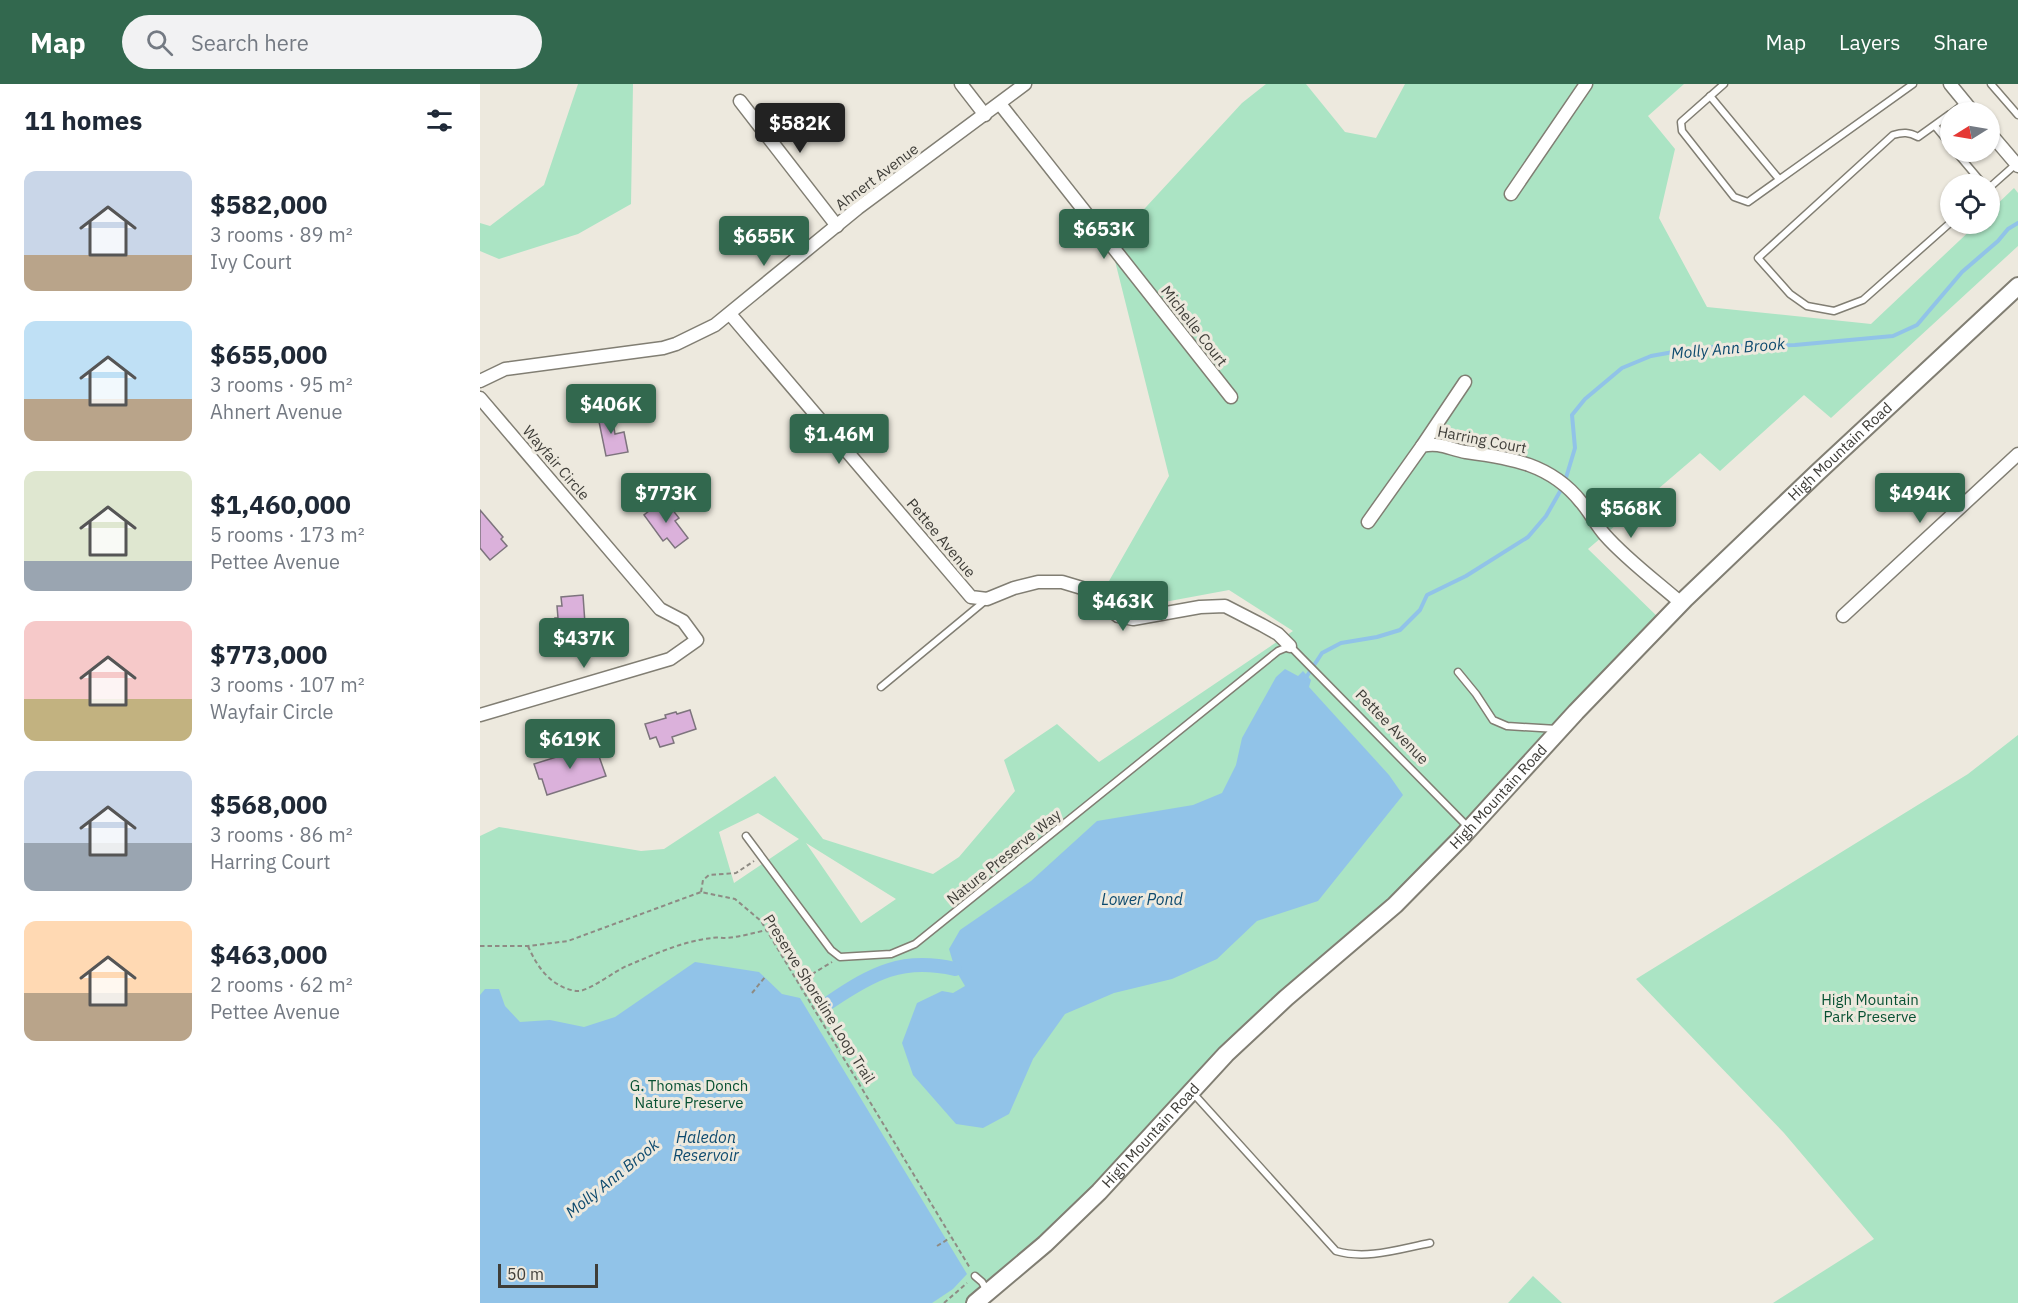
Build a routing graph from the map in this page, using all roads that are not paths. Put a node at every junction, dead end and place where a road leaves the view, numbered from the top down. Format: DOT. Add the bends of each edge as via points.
graph roads {
  1 [pos="961,84"];
  2 [pos="1025,84"];
  3 [pos="1586,84"];
  4 [pos="1724,84"];
  5 [pos="1913,84"];
  6 [pos="1950,84"];
  7 [pos="1991,84"];
  8 [pos="1710,96"];
  9 [pos="740,101"];
  10 [pos="1964,102"];
  11 [pos="1000,104"];
  12 [pos="2018,114"];
  13 [pos="985,115"];
  14 [pos="1940,122"];
  15 [pos="1935,126"];
  16 [pos="1940,132"];
  17 [pos="2000,145"];
  18 [pos="1964,162"];
  19 [pos="2017,165"];
  20 [pos="1975,174"];
  21 [pos="1779,179"];
  22 [pos="2000,179"];
  23 [pos="1511,194"];
  24 [pos="837,226"];
  25 [pos="1940,232"];
  26 [pos="2018,286"];
  27 [pos="730,314"];
  28 [pos="480,381"];
  29 [pos="1465,382"];
  30 [pos="1231,398"];
  31 [pos="480,399"];
  32 [pos="1422,446"];
  33 [pos="2018,454"];
  34 [pos="1368,522"];
  35 [pos="987,599"];
  36 [pos="1681,603"];
  37 [pos="1843,616"];
  38 [pos="1290,646"];
  39 [pos="1458,672"];
  40 [pos="881,687"];
  41 [pos="480,716"];
  42 [pos="1560,729"];
  43 [pos="1470,828"];
  44 [pos="746,836"];
  45 [pos="1191,1091"];
  46 [pos="1430,1243"];
  47 [pos="975,1276"];
  48 [pos="988,1292"];
  49 [pos="975,1303"];
  1 -- 13 [label="street"];
  2 -- 11 [label="street, Ahnert Avenue"];
  3 -- 23 [label="street"];
  4 -- 8 [label="lane"];
  5 -- 21 [label="lane"];
  6 -- 10 [label="street"];
  7 -- 12 [label="lane"];
  8 -- 21 [label="lane"];
  8 -- 21 [label="lane" via="1681,122 1682,131 1734,196 1748,202"];
  9 -- 24 [label="street"];
  11 -- 13 [label="street, Ahnert Avenue"];
  11 -- 30 [label="street, Michelle Court"];
  13 -- 24 [label="street, Ahnert Avenue"];
  14 -- 15 [label="lane"];
  15 -- 16 [label="lane"];
  15 -- 25 [label="lane" via="1918,137 1902,132 1893,135 1758,258 1790,294 1807,306 1834,311 1863,300"];
  17 -- 19 [label="street"];
  18 -- 20 [label="lane"];
  19 -- 22 [label="lane"];
  24 -- 27 [label="street, Ahnert Avenue"];
  26 -- 36 [label="main road, High Mountain Road"];
  27 -- 28 [label="street, Ahnert Avenue" via="715,325 663,348 505,369"];
  27 -- 35 [label="street, Pettee Avenue" via="971,597"];
  29 -- 32 [label="street"];
  31 -- 41 [label="street, Wayfair Circle" via="660,609 683,621 697,640 670,659"];
  32 -- 34 [label="street, Harring Court"];
  32 -- 36 [label="street, Harring Court" via="1434,443 1541,468 1564,484 1606,536"];
  33 -- 37 [label="street"];
  35 -- 38 [label="street, Pettee Avenue" via="1038,582 1062,582 1083,588 1118,616 1133,619 1225,606 1278,634"];
  35 -- 40 [label="lane"];
  36 -- 42 [label="main road, High Mountain Road"];
  38 -- 43 [label="lane, Pettee Avenue"];
  38 -- 44 [label="lane, Nature Preserve Way" via="1278,651 915,944 891,954 840,957 831,950"];
  39 -- 42 [label="lane" via="1493,720 1507,726"];
  42 -- 43 [label="main road, High Mountain Road"];
  43 -- 45 [label="main road, High Mountain Road" via="1395,904 1286,998"];
  45 -- 46 [label="lane" via="1336,1251 1351,1256 1378,1254"];
  45 -- 48 [label="main road, High Mountain Road" via="1099,1192 1046,1244"];
  47 -- 48 [label="lane"];
  48 -- 49 [label="main road, High Mountain Road"];
}
